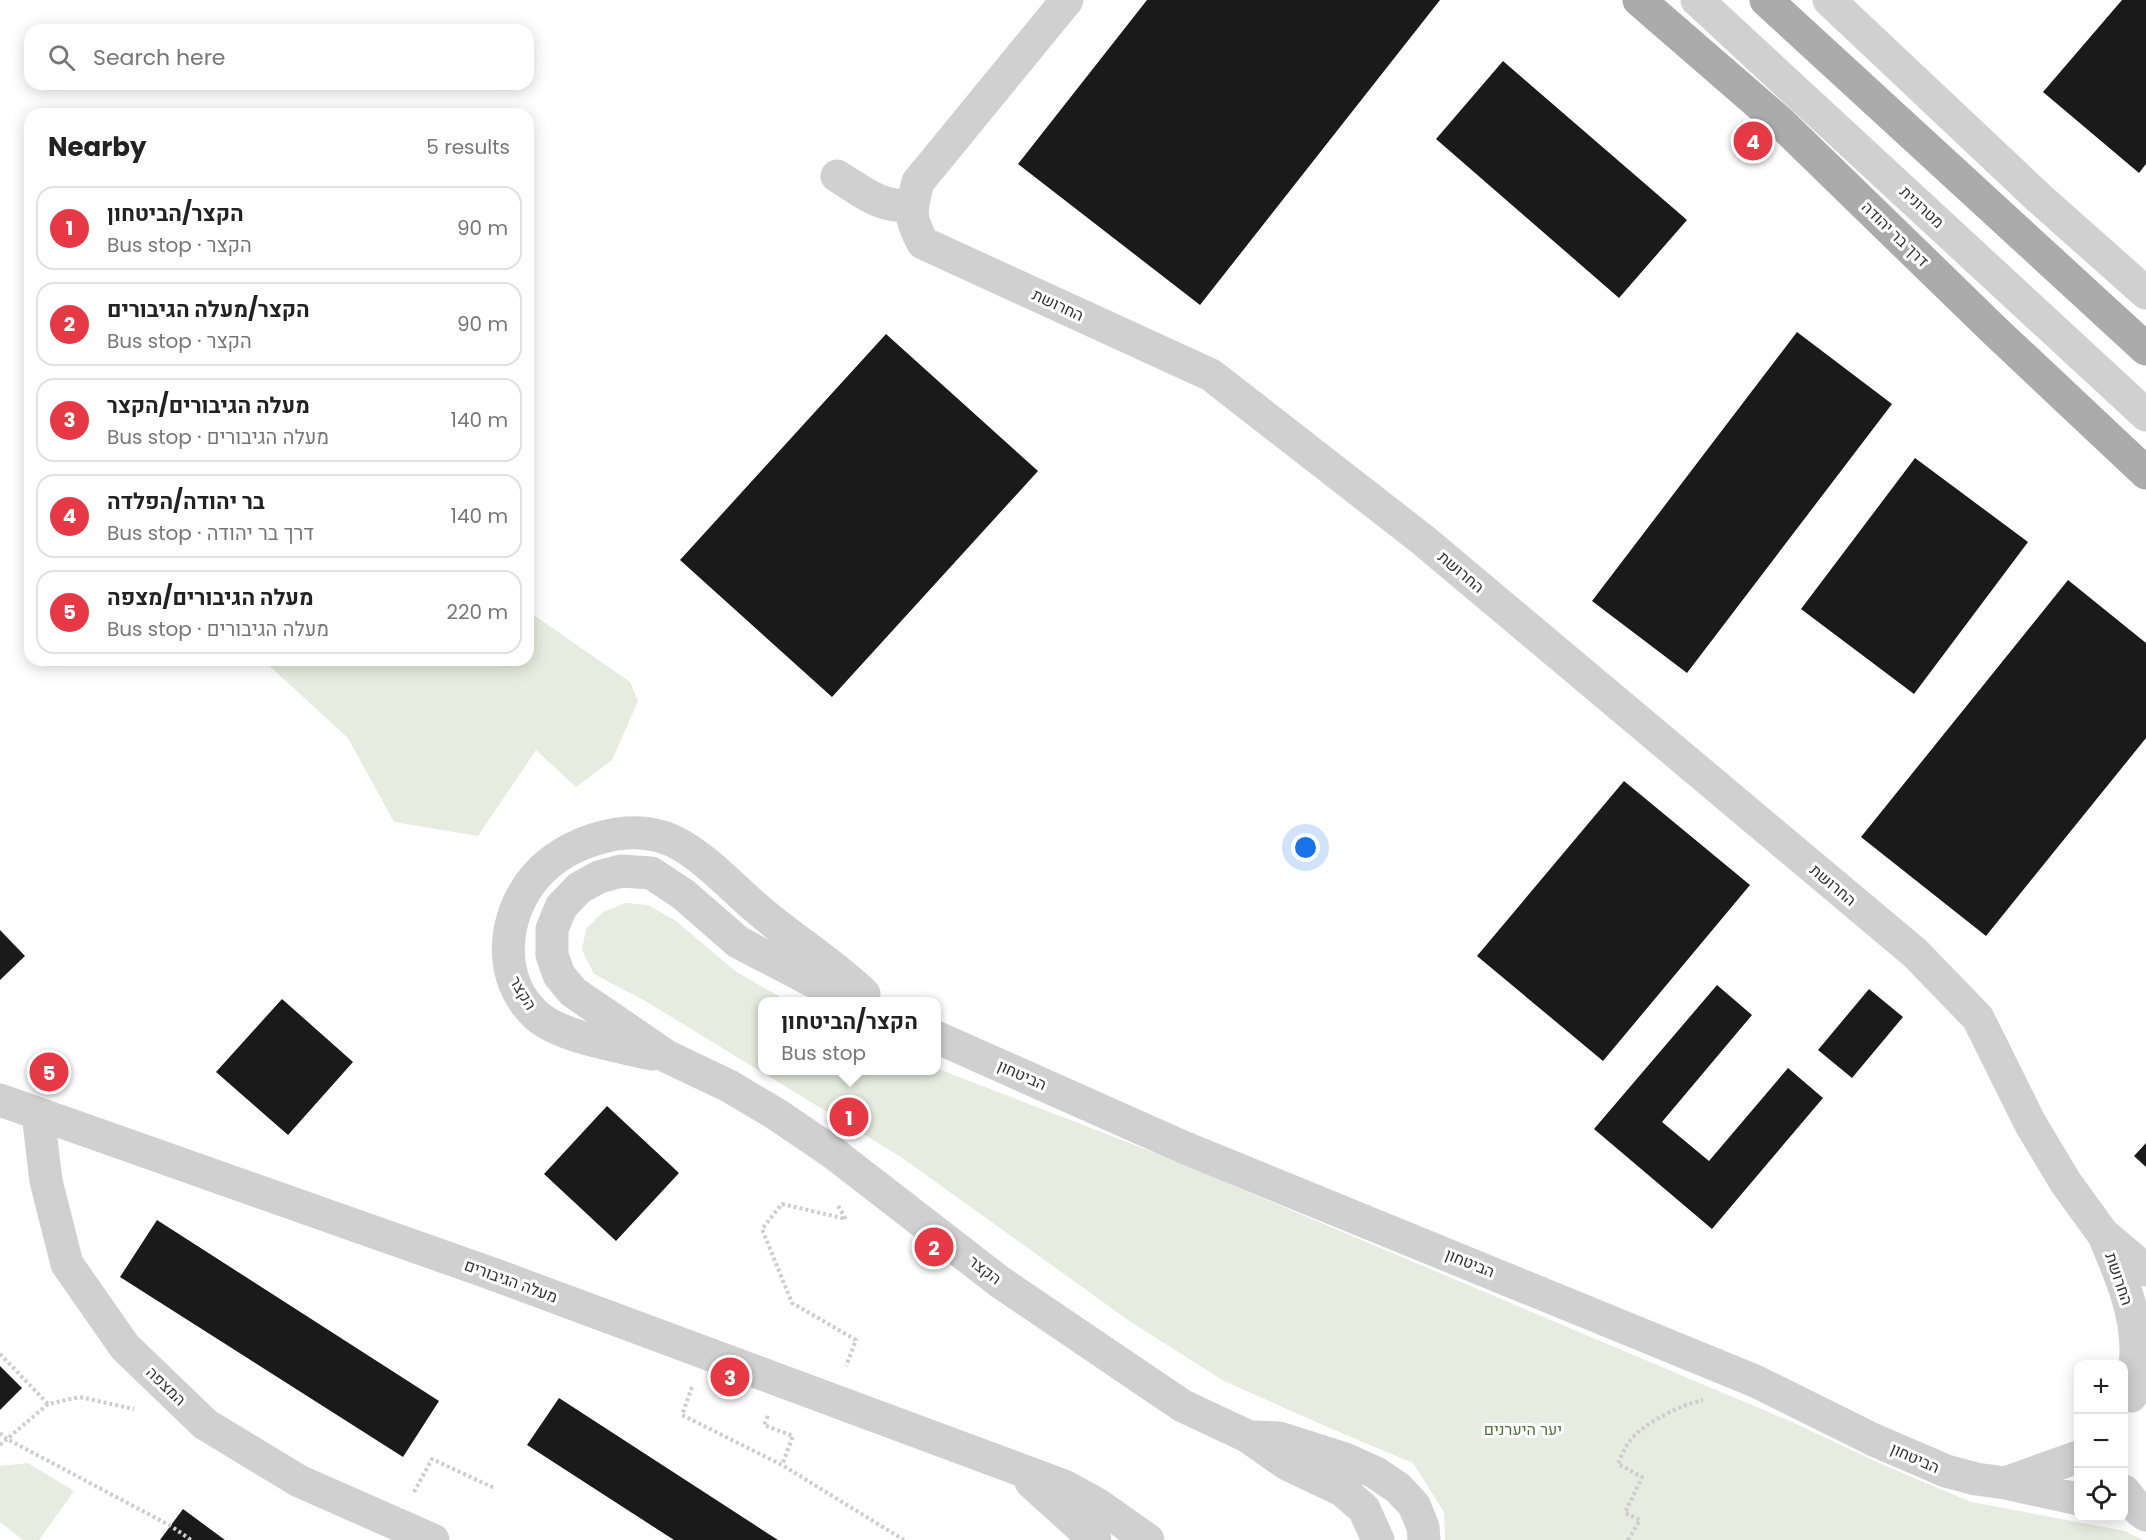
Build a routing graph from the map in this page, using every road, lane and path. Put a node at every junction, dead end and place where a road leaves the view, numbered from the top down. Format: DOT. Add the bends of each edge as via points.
graph roads {
  1 [pos="1066,0"];
  2 [pos="1639,0"];
  3 [pos="1672,0"];
  4 [pos="1697,0"];
  5 [pos="1766,0"];
  6 [pos="1829,0"];
  7 [pos="1781,123"];
  8 [pos="837,176"];
  9 [pos="912,206"];
  10 [pos="2146,293"];
  11 [pos="2146,349"];
  12 [pos="2146,415"];
  13 [pos="2146,472"];
  14 [pos="846,997"];
  15 [pos="867,997"];
  16 [pos="941,1039"];
  17 [pos="668,1057"];
  18 [pos="0,1100"];
  19 [pos="38,1114"];
  20 [pos="835,1201"];
  21 [pos="2103,1234"];
  22 [pos="2146,1270"];
  23 [pos="0,1354"];
  24 [pos="782,1382"];
  25 [pos="2133,1395"];
  26 [pos="1709,1399"];
  27 [pos="832,1400"];
  28 [pos="48,1404"];
  29 [pos="137,1409"];
  30 [pos="682,1414"];
  31 [pos="0,1433"];
  32 [pos="1247,1436"];
  33 [pos="7,1439"];
  34 [pos="0,1445"];
  35 [pos="432,1459"];
  36 [pos="2074,1459"];
  37 [pos="782,1465"];
  38 [pos="1019,1470"];
  39 [pos="2005,1483"];
  40 [pos="494,1488"];
  41 [pos="2074,1498"];
  42 [pos="191,1540"];
  43 [pos="433,1540"];
  44 [pos="904,1540"];
  45 [pos="1095,1540"];
  46 [pos="1148,1540"];
  47 [pos="1378,1540"];
  48 [pos="1424,1540"];
  49 [pos="1628,1540"];
  1 -- 9 [label="street" via="918,182"];
  2 -- 7 [label="main road, דרך בר יהודה"];
  3 -- 7 [label="street"];
  4 -- 12 [label="street, מטרונית"];
  5 -- 11 [label="main road"];
  6 -- 10 [label="street"];
  7 -- 13 [label="main road, דרך בר יהודה"];
  8 -- 9 [label="street" via="881,203"];
  9 -- 21 [label="street, החרושת" via="913,225 923,243 1211,375 1423,540 1915,952 1978,1018 2030,1123"];
  14 -- 17 [label="street, הקצר" via="738,942 683,894 651,873 621,870 599,877 579,888 561,907 552,929 552,955 559,975 573,992"];
  15 -- 17 [label="street, הקצר" via="698,857 672,841 617,834 584,844 556,859 536,876 522,897 507,947 511,975 537,1015 554,1027 611,1046"];
  16 -- 39 [label="street, הביטחון" via="1183,1147 1755,1381 1946,1471"];
  17 -- 32 [label="street, הקצר" via="776,1114 1081,1339 1184,1406"];
  18 -- 19 [label="street, מעלה הגיבורים"];
  19 -- 24 [label="street, מעלה הגיבורים" via="490,1273"];
  19 -- 43 [label="street, המצפה" via="46,1181 67,1264 125,1347 205,1424 299,1480"];
  20 -- 27 [label="path" via="846,1219 782,1204 762,1229 792,1303 856,1340"];
  21 -- 22 [label="street, החרושת"];
  21 -- 25 [label="street, החרושת" via="2124,1285 2133,1324"];
  23 -- 28 [label="path"];
  24 -- 27 [label="street, מעלה הגיבורים"];
  24 -- 37 [label="path" via="764,1425 793,1436"];
  26 -- 49 [label="path" via="1658,1418 1629,1442 1618,1464 1642,1477 1625,1513 1640,1520"];
  27 -- 38 [label="street, מעלה הגיבורים"];
  28 -- 29 [label="path" via="80,1397"];
  28 -- 33 [label="path"];
  30 -- 37 [label="path"];
  31 -- 33 [label="path"];
  32 -- 47 [label="street, הקצר" via="1287,1464 1342,1490 1364,1509"];
  32 -- 48 [label="street, הקצר" via="1279,1438 1376,1473 1414,1505"];
  33 -- 34 [label="path"];
  33 -- 42 [label="path"];
  35 -- 40 [label="path"];
  36 -- 39 [label="street, הביטחון"];
  37 -- 44 [label="path"];
  38 -- 45 [label="street, מעלה הגיבורים"];
  38 -- 46 [label="street, מעלה הגיבורים" via="1064,1486"];
  39 -- 41 [label="street, הביטחון"];
}
